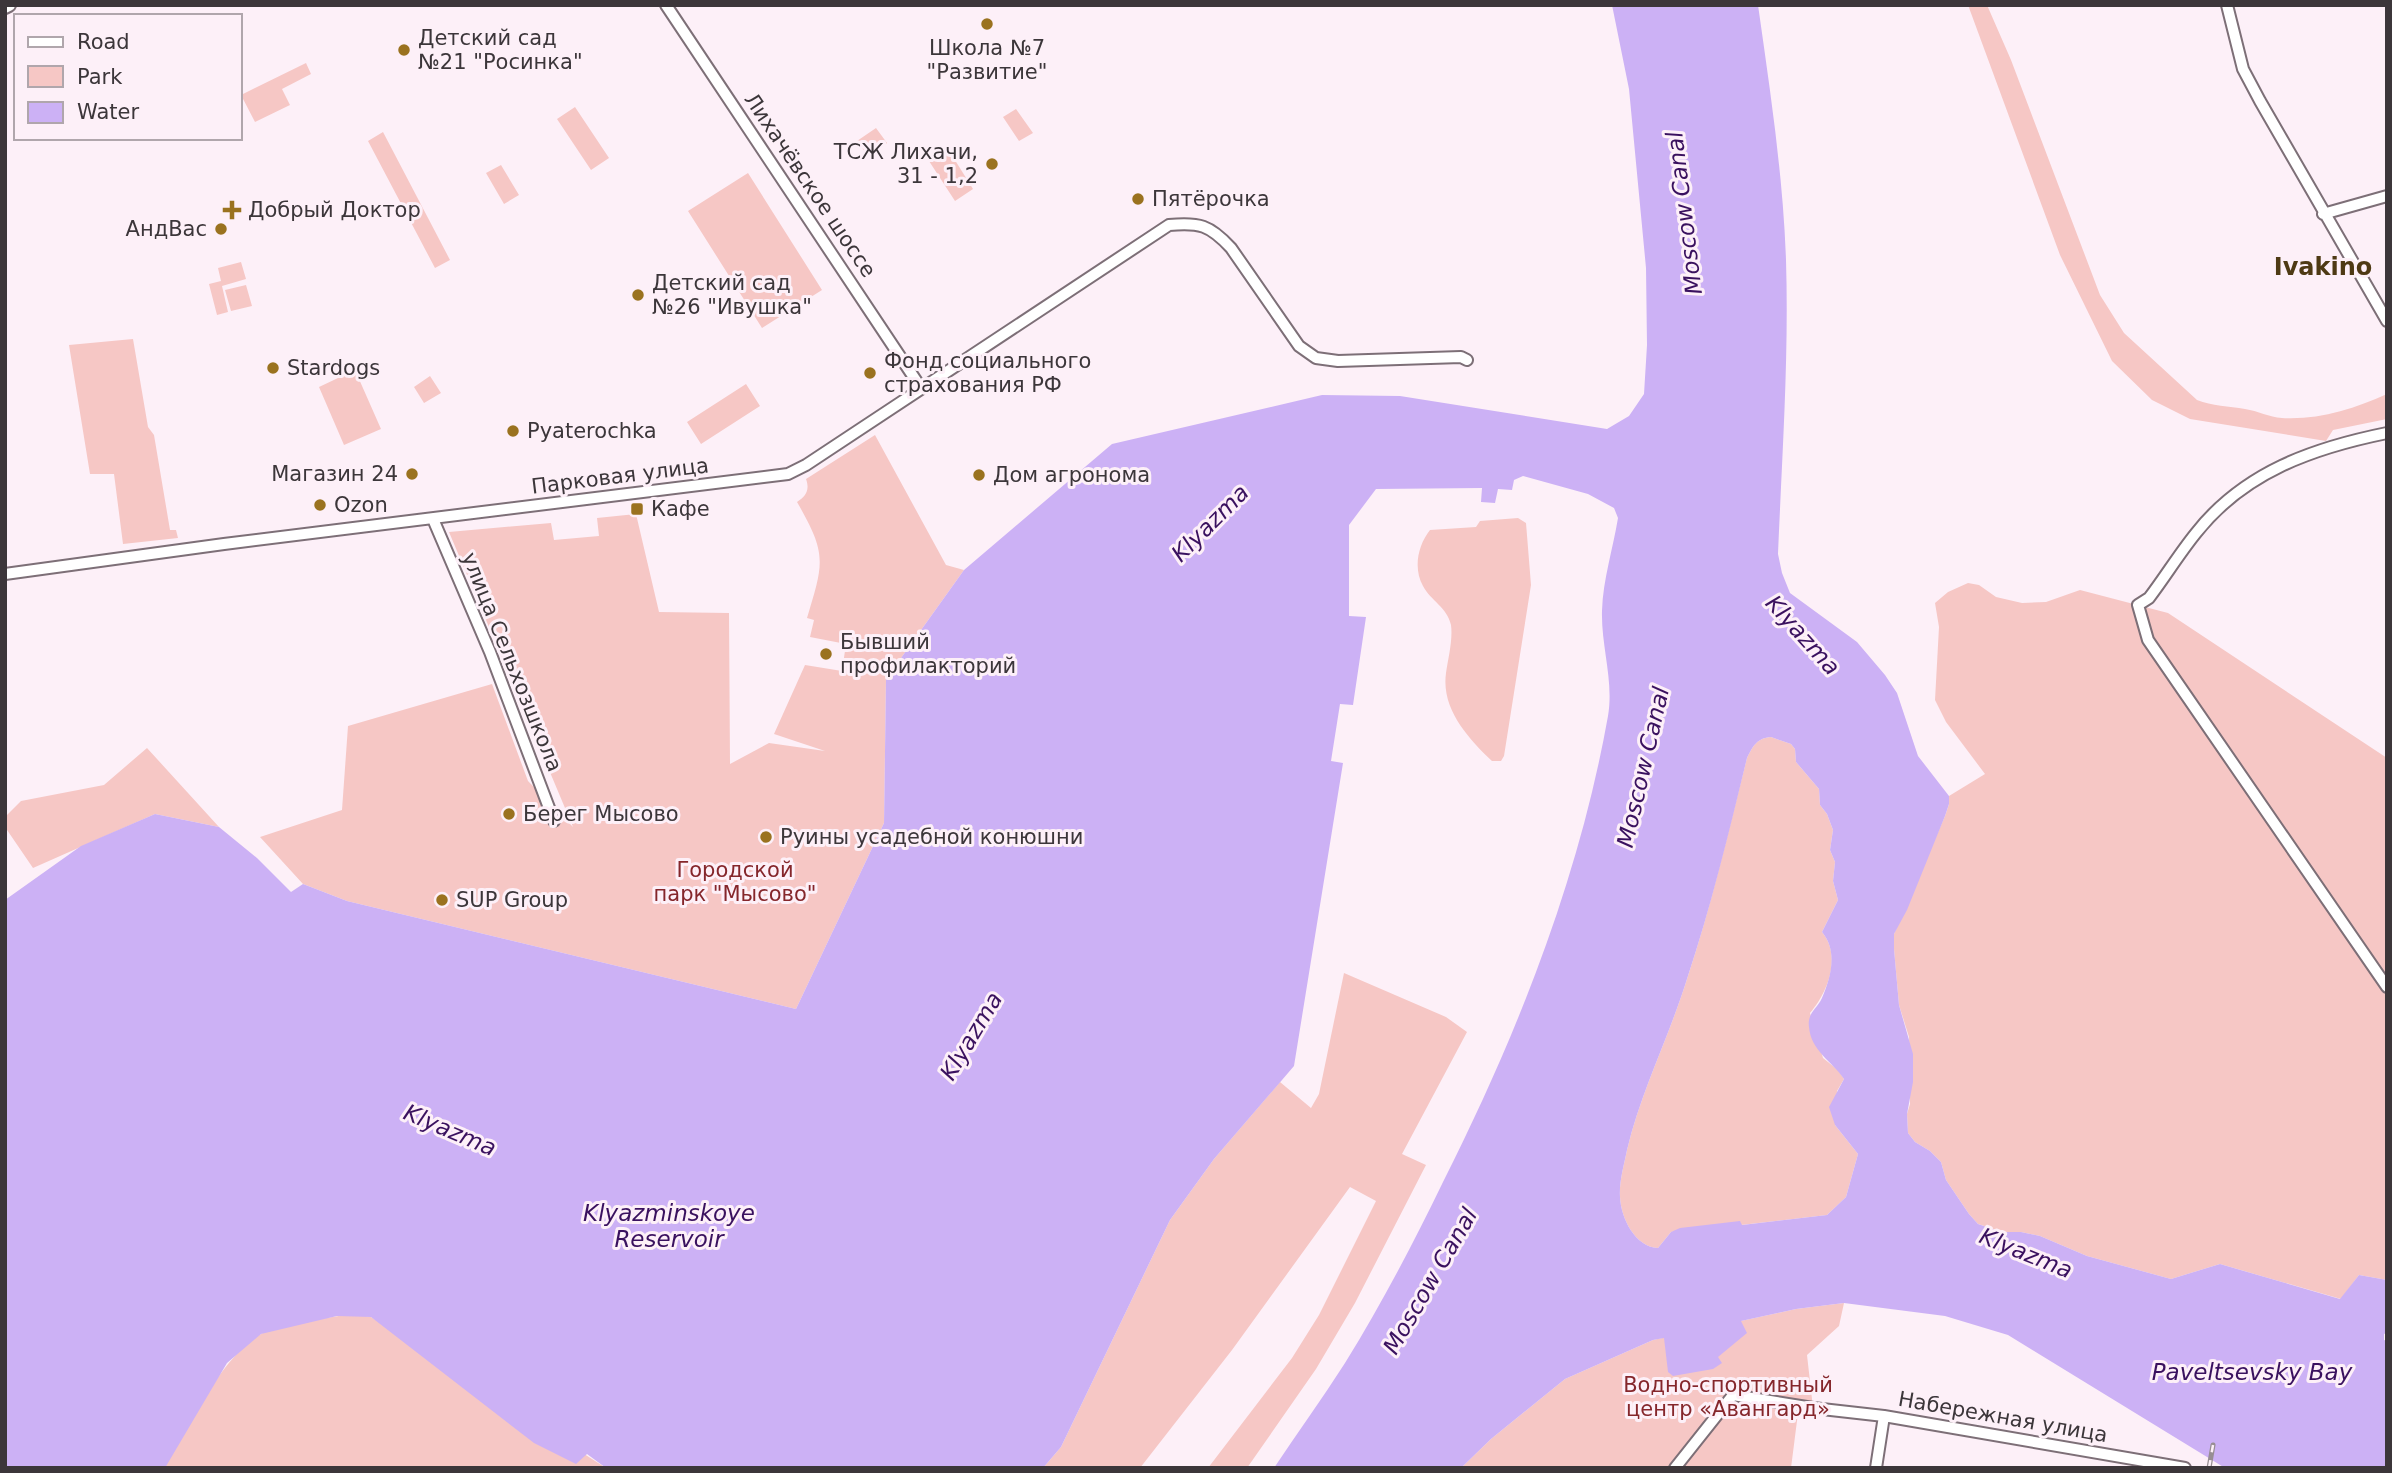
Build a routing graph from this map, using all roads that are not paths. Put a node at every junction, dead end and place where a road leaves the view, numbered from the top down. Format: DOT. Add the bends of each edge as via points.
graph roads {
  1 [pos="666,5"];
  2 [pos="2227,5"];
  3 [pos="2387,196"];
  4 [pos="2323,214"];
  5 [pos="2387,321"];
  6 [pos="1467,360"];
  7 [pos="921,388"];
  8 [pos="2387,433"];
  9 [pos="433,519"];
  10 [pos="5,574"];
  11 [pos="554,821"];
  12 [pos="2387,987"];
  13 [pos="1884,1416"];
  14 [pos="1675,1468"];
  15 [pos="1876,1468"];
  16 [pos="2185,1468"];
  1 -- 7 [label="street, Лихачёвское шоссе"];
  2 -- 4 [label="street" via="2243,68"];
  3 -- 4 [label="street"];
  4 -- 5 [label="street"];
  6 -- 7 [label="street, Парковая улица" via="1316,358 1299,346 1218,234 1202,225 1169,225"];
  7 -- 9 [label="street, Парковая улица" via="788,474"];
  8 -- 12 [label="street" via="2282,464 2234,493 2196,533 2149,598 2138,605 2148,640"];
  9 -- 10 [label="street, Парковая улица"];
  9 -- 11 [label="street, улица Сельхозшкола"];
  13 -- 14 [label="street, Набережная улица" via="1734,1395"];
  13 -- 15 [label="street"];
  13 -- 16 [label="street, Набережная улица"];
}
